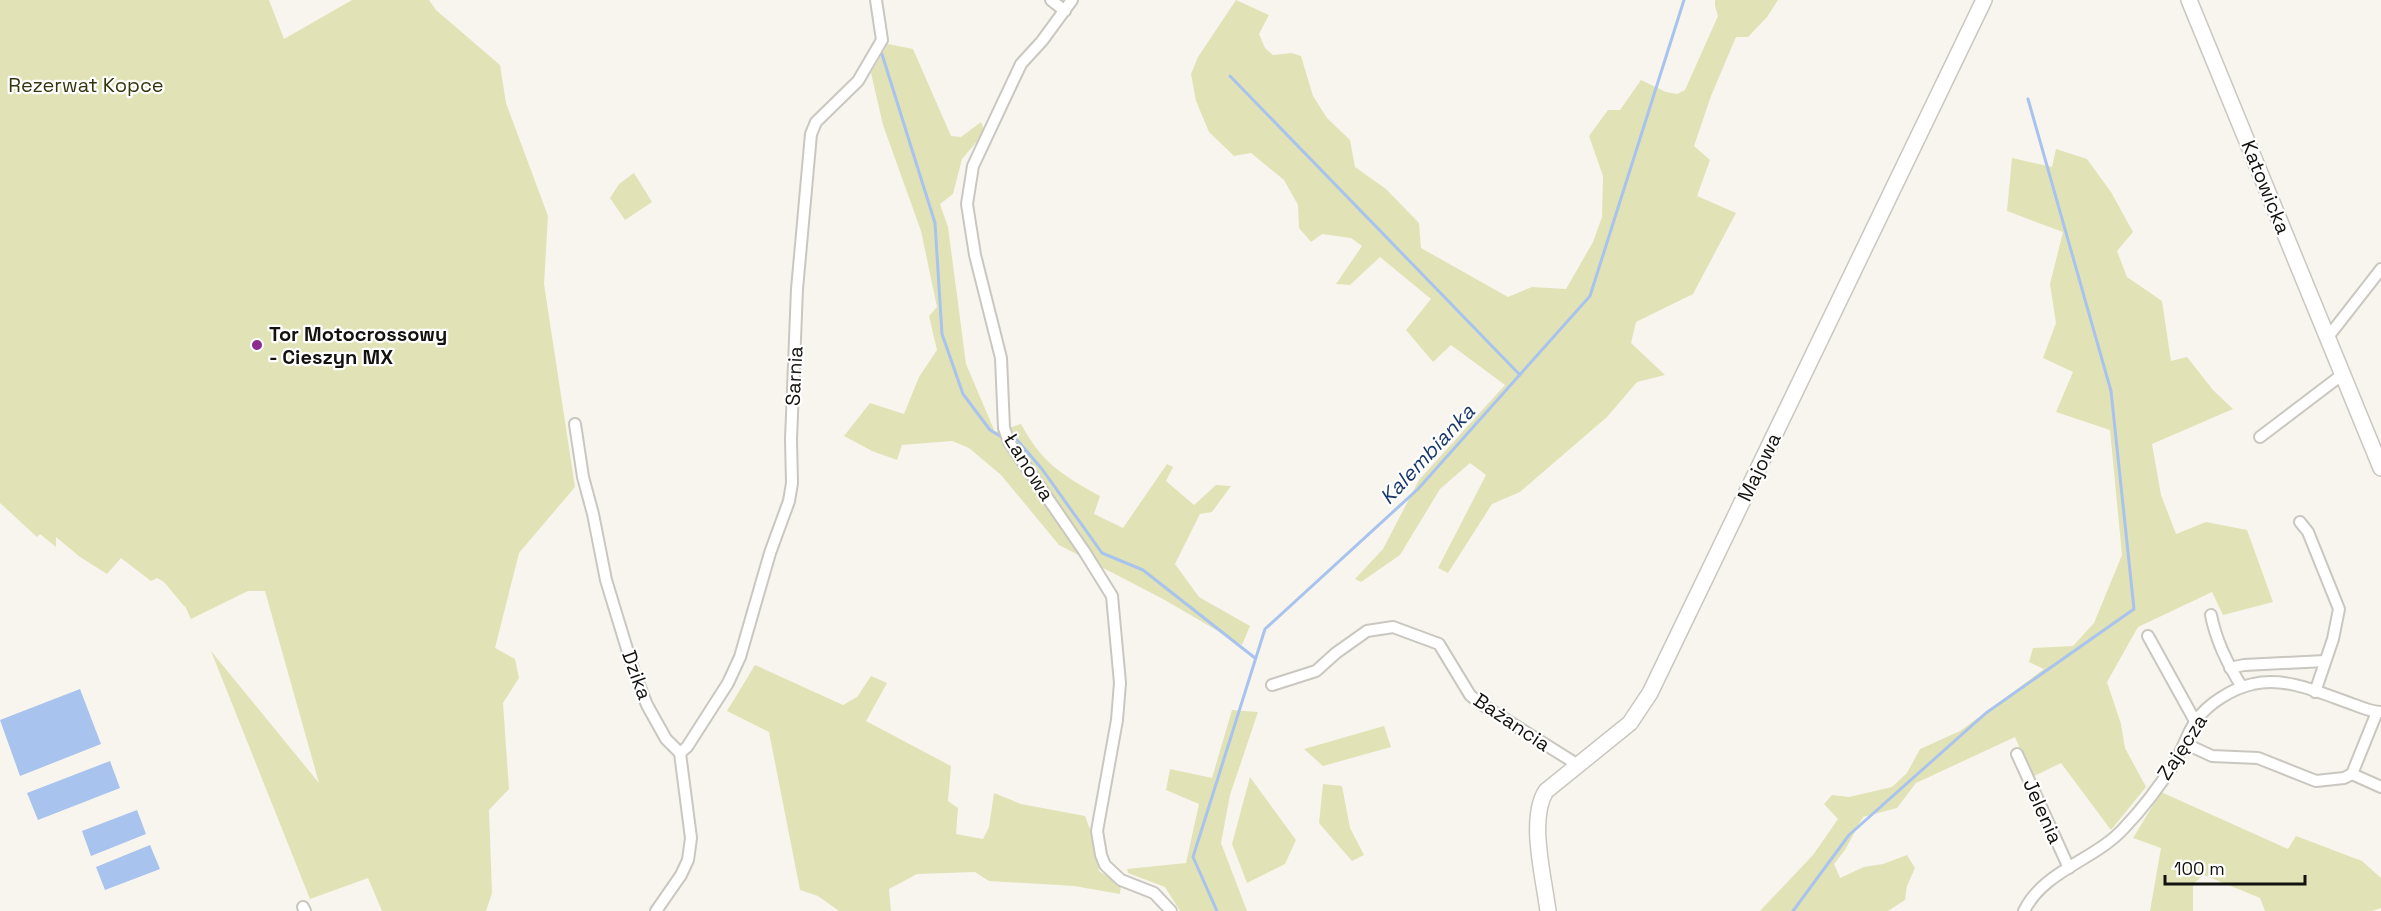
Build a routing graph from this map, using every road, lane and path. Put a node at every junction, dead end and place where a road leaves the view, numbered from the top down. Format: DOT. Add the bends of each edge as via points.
graph roads {
  1 [pos="876,0"];
  2 [pos="1051,0"];
  3 [pos="1072,0"];
  4 [pos="1984,0"];
  5 [pos="2189,0"];
  6 [pos="1065,10"];
  7 [pos="2381,269"];
  8 [pos="2328,337"];
  9 [pos="2343,374"];
  10 [pos="575,424"];
  11 [pos="2260,437"];
  12 [pos="2381,468"];
  13 [pos="2300,522"];
  14 [pos="2211,615"];
  15 [pos="2148,636"];
  16 [pos="2325,661"];
  17 [pos="2230,668"];
  18 [pos="1272,685"];
  19 [pos="2242,687"];
  20 [pos="2314,692"];
  21 [pos="2379,712"];
  22 [pos="2195,721"];
  23 [pos="2186,744"];
  24 [pos="680,753"];
  25 [pos="2017,754"];
  26 [pos="1578,765"];
  27 [pos="2352,774"];
  28 [pos="2381,787"];
  29 [pos="2069,868"];
  30 [pos="656,911"];
  31 [pos="1171,911"];
  32 [pos="1548,911"];
  33 [pos="2024,911"];
  1 -- 24 [label="street, Sarnia" via="882,40 858,81 816,122 811,134 797,290 789,501 740,657 728,683"];
  2 -- 6 [label="street"];
  3 -- 6 [label="street, Łanowa"];
  4 -- 26 [label="street, Majowa" via="1650,693 1630,723"];
  5 -- 8 [label="street, Katowicka"];
  6 -- 31 [label="street, Łanowa" via="1021,64 972,166 967,204 975,255 1001,358 1004,428 1009,442 1112,596 1120,683 1097,831 1101,855 1105,865 1121,880 1154,893"];
  7 -- 8 [label="street"];
  8 -- 9 [label="street, Katowicka"];
  9 -- 11 [label="street"];
  9 -- 12 [label="street, Katowicka"];
  10 -- 24 [label="street, Dzika" via="606,580 634,672 666,739"];
  13 -- 16 [label="street" via="2308,532 2339,609"];
  14 -- 17 [label="street"];
  15 -- 22 [label="street"];
  16 -- 17 [label="street"];
  16 -- 20 [label="street"];
  17 -- 19 [label="street"];
  18 -- 26 [label="street, Bażancia" via="1316,671 1367,632 1393,627 1439,644 1478,702"];
  19 -- 20 [label="street, Zajęcza" via="2279,683"];
  19 -- 22 [label="street, Zajęcza" via="2218,700"];
  20 -- 21 [label="street, Zajęcza"];
  21 -- 27 [label="street"];
  22 -- 23 [label="street, Zajęcza"];
  23 -- 27 [label="street" via="2212,756 2258,758 2316,781"];
  23 -- 29 [label="street, Zajęcza" via="2126,827 2109,843"];
  24 -- 30 [label="street" via="691,838 688,860"];
  25 -- 29 [label="street, Jelenia"];
  26 -- 32 [label="street, Majowa" via="1546,791 1540,801 1539,844"];
  27 -- 28 [label="street"];
  29 -- 33 [label="street, Zajęcza" via="2036,892"];
}
